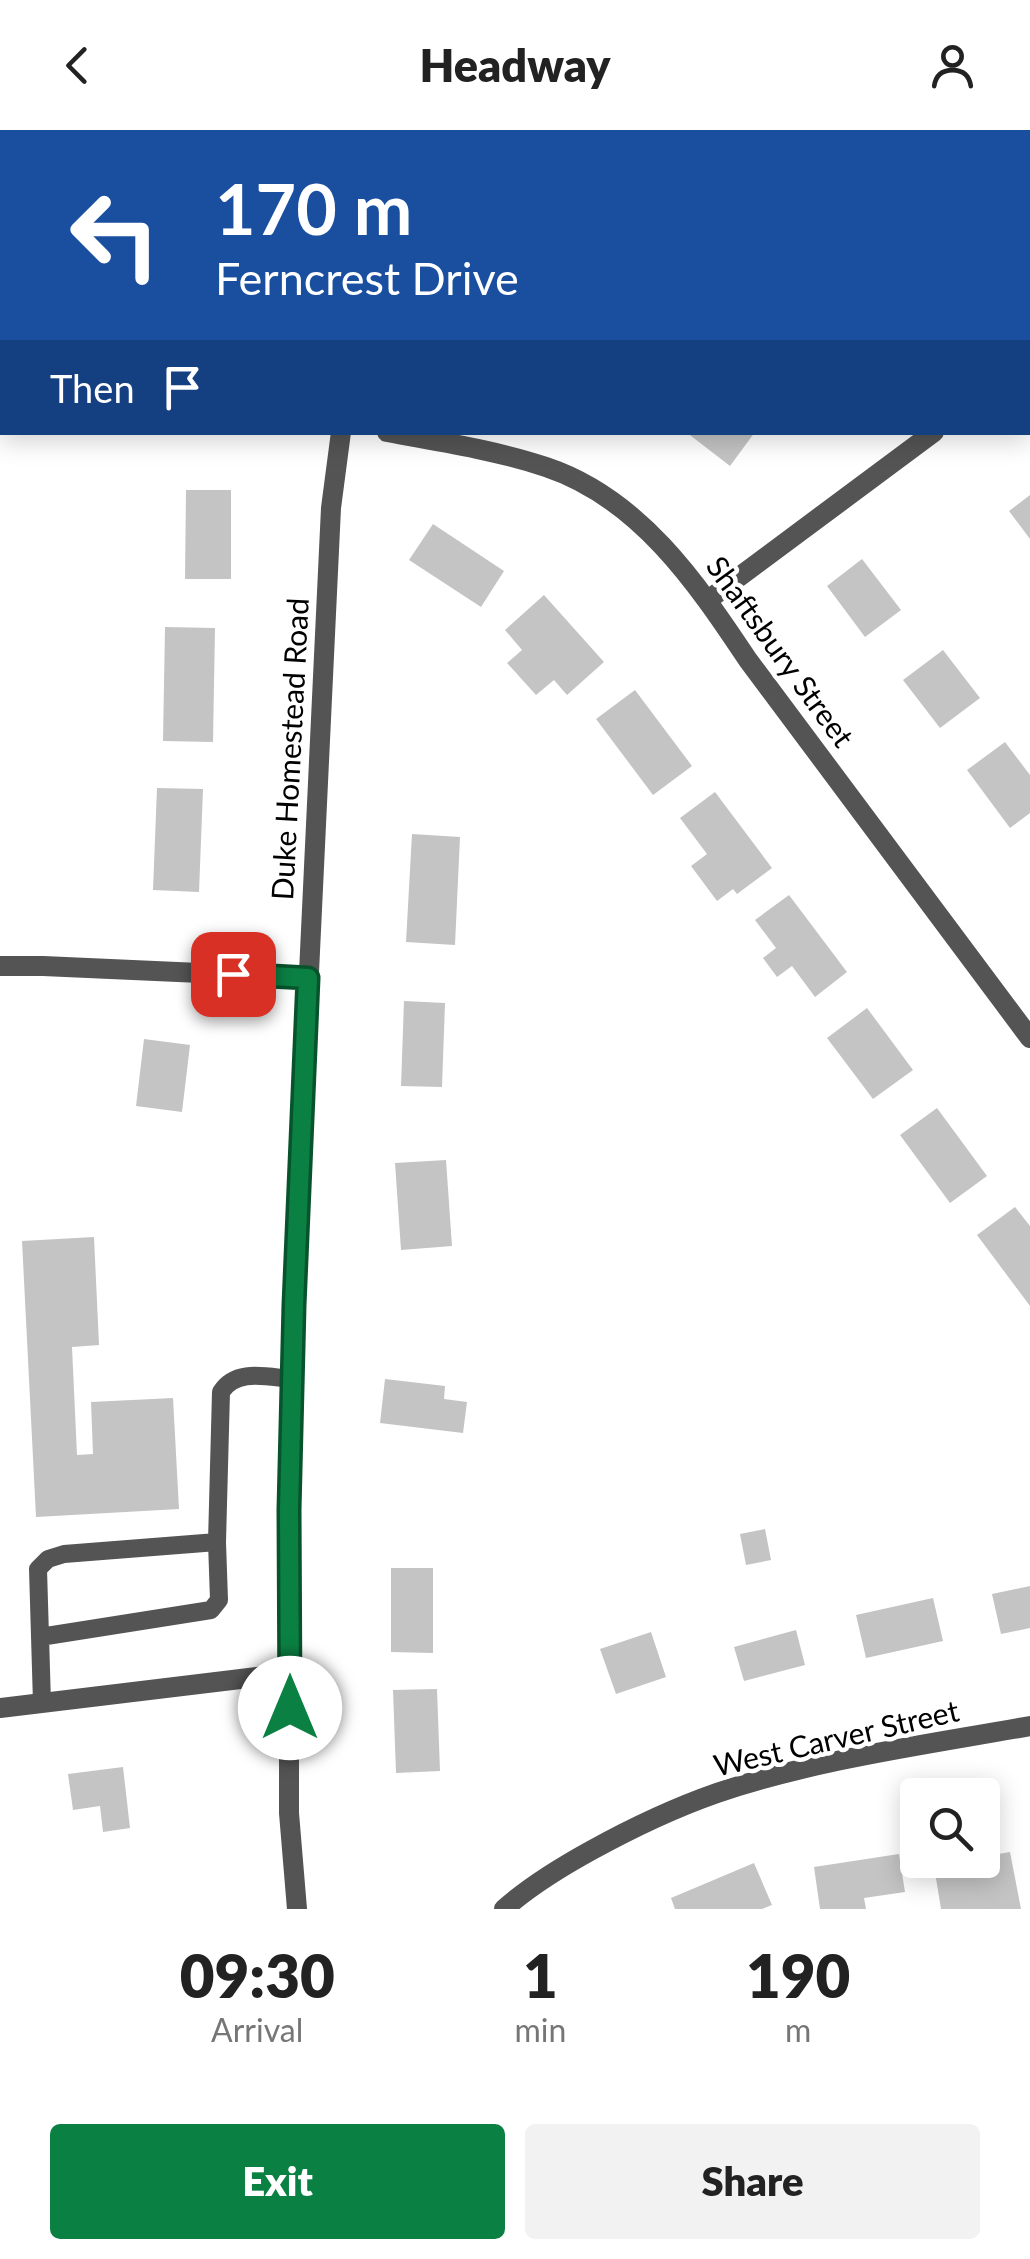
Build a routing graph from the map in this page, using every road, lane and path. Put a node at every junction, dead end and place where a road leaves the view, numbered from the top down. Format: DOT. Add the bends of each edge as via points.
graph roads {
  1 [pos="340,435"];
  2 [pos="402,435"];
  3 [pos="930,435"];
  4 [pos="708,600"];
  5 [pos="0,966"];
  6 [pos="308,978"];
  7 [pos="1030,1038"];
  8 [pos="292,1379"];
  9 [pos="217,1542"];
  10 [pos="40,1637"];
  11 [pos="290,1673"];
  12 [pos="42,1703"];
  13 [pos="0,1708"];
  14 [pos="1030,1726"];
  15 [pos="297,1909"];
  16 [pos="504,1909"];
  1 -- 6 [label="street, Duke Homestead Road"];
  2 -- 4 [label="street, Shaftsbury Street" via="572,478 627,512"];
  3 -- 4 [label="street"];
  4 -- 7 [label="street, Shaftsbury Street"];
  5 -- 6 [label="street"];
  6 -- 8 [label="street, Duke Homestead Road"];
  8 -- 9 [label="lane" via="242,1376 220,1392"];
  8 -- 11 [label="street, Duke Homestead Road"];
  9 -- 10 [label="lane" via="219,1600 211,1610"];
  9 -- 10 [label="lane" via="48,1559 38,1570"];
  10 -- 12 [label="lane"];
  11 -- 12 [label="street"];
  11 -- 15 [label="street, Duke Homestead Road" via="289,1813"];
  12 -- 13 [label="street"];
  14 -- 16 [label="street, West Carver Street" via="871,1754 716,1794 606,1842"];
}
